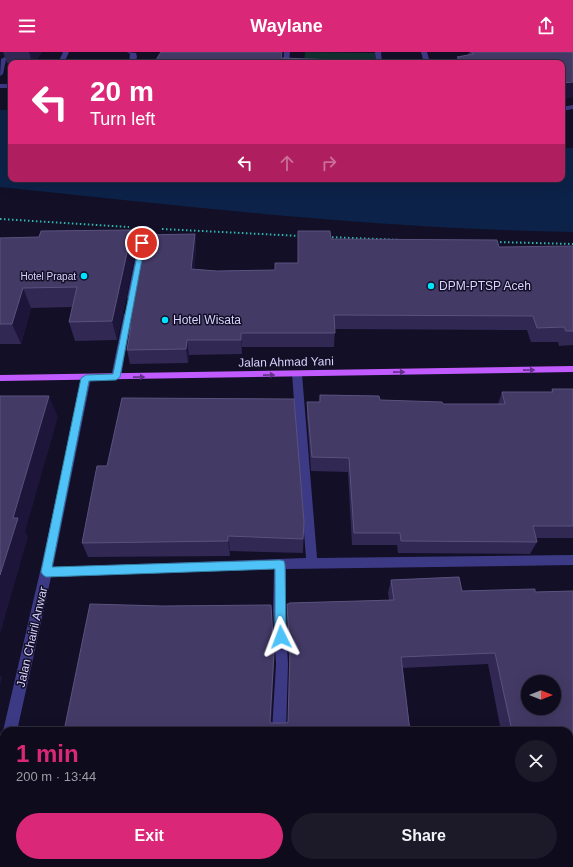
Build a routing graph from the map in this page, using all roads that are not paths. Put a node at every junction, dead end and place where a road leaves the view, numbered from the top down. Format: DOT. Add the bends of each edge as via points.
graph roads {
  1 [pos="18,52"];
  2 [pos="130,52"];
  3 [pos="133,60"];
  4 [pos="1,63"];
  5 [pos="0,74"];
  6 [pos="145,228"];
  7 [pos="573,369"];
  8 [pos="297,374"];
  9 [pos="116,377"];
  10 [pos="0,378"];
  11 [pos="86,378"];
  12 [pos="573,560"];
  13 [pos="312,563"];
  14 [pos="280,565"];
  15 [pos="46,572"];
  16 [pos="11,727"];
  17 [pos="279,727"];
  1 -- 4 [label="street"];
  2 -- 3 [label="street" via="133,53"];
  4 -- 5 [label="street"];
  6 -- 9 [label="street"];
  8 -- 7 [label="main road, Jalan Ahmad Yani, one-way"];
  9 -- 8 [label="main road, Jalan Ahmad Yani, one-way"];
  8 -- 13 [label="street"];
  9 -- 11 [label="main road, Jalan Ahmad Yani"];
  10 -- 11 [label="main road, Jalan Ahmad Yani"];
  11 -- 15 [label="street, Jalan Chairil Anwar"];
  12 -- 13 [label="street"];
  13 -- 14 [label="street"];
  14 -- 15 [label="street"];
  14 -- 17 [label="street" via="282,664"];
  15 -- 16 [label="street, Jalan Chairil Anwar"];
}
